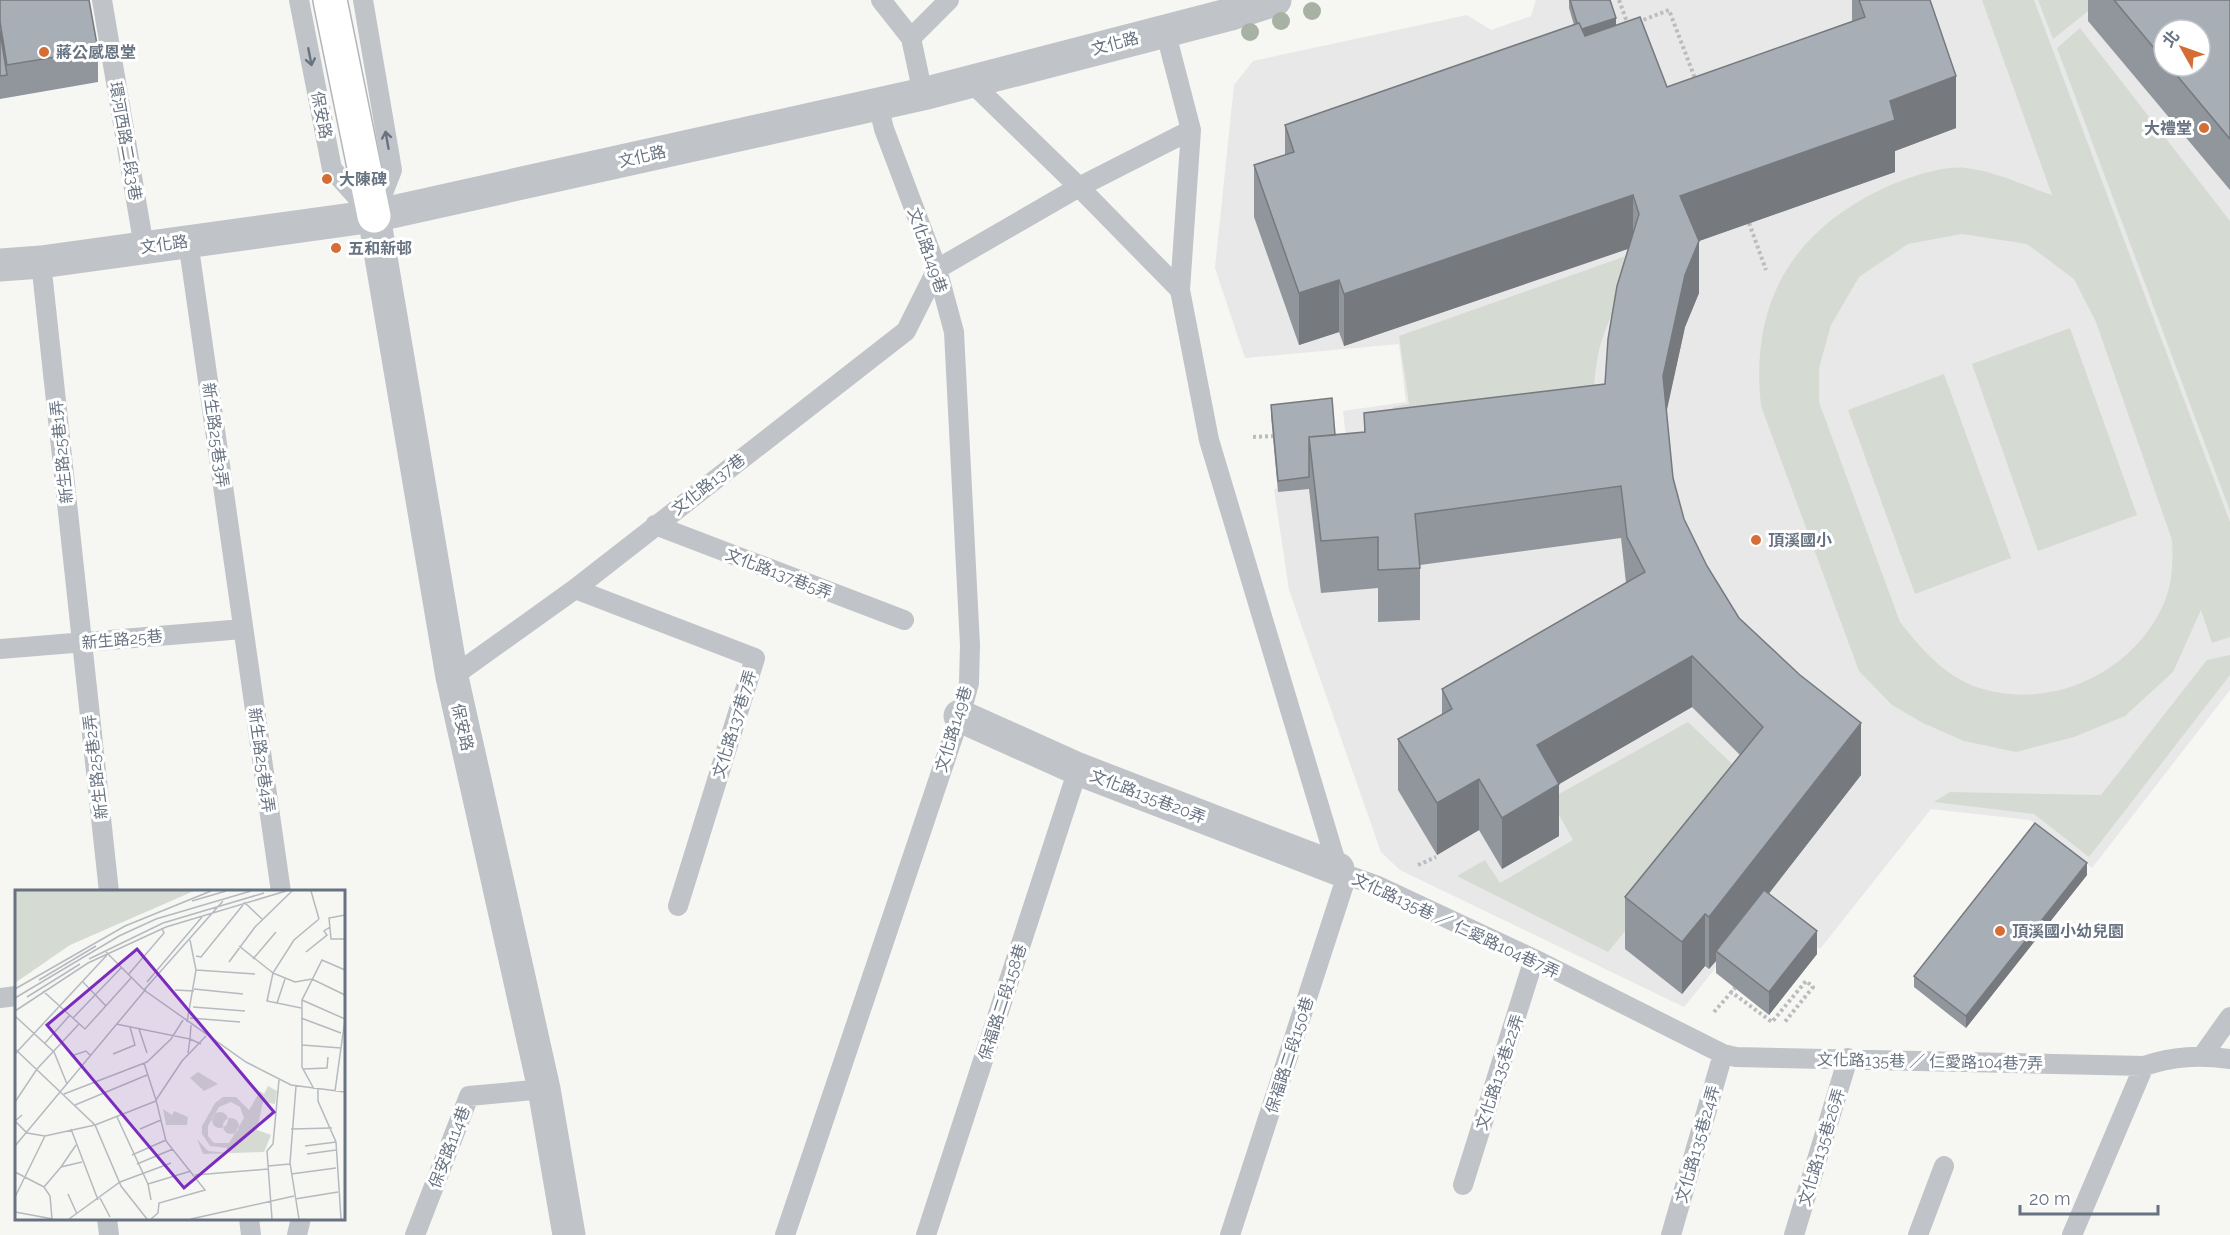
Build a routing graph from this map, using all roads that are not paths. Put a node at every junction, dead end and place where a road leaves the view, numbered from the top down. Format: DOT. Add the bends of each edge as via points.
graph roads {
  1 [pos="102,0"];
  2 [pos="299,0"];
  3 [pos="330,0"];
  4 [pos="363,0"];
  5 [pos="881,0"];
  6 [pos="949,0"];
  7 [pos="1275,0"];
  8 [pos="1165,30"];
  9 [pos="911,38"];
  10 [pos="970,81"];
  11 [pos="923,94"];
  12 [pos="878,104"];
  13 [pos="1191,130"];
  14 [pos="1079,187"];
  15 [pos="374,216"];
  16 [pos="189,241"];
  17 [pos="144,247"];
  18 [pos="41,262"];
  19 [pos="0,265"];
  20 [pos="938,269"];
  21 [pos="1180,290"];
  22 [pos="655,525"];
  23 [pos="575,589"];
  24 [pos="904,620"];
  25 [pos="243,629"];
  26 [pos="80,642"];
  27 [pos="0,649"];
  28 [pos="452,677"];
  29 [pos="960,716"];
  30 [pos="1078,769"];
  31 [pos="1343,872"];
  32 [pos="109,890"];
  33 [pos="281,890"];
  34 [pos="678,906"];
  35 [pos="1534,959"];
  36 [pos="15,996"];
  37 [pos="0,998"];
  38 [pos="2230,1017"];
  39 [pos="1723,1054"];
  40 [pos="2203,1055"];
  41 [pos="1848,1058"];
  42 [pos="2230,1059"];
  43 [pos="2144,1066"];
  44 [pos="544,1089"];
  45 [pos="1944,1166"];
  46 [pos="1463,1185"];
  47 [pos="107,1220"];
  48 [pos="249,1220"];
  49 [pos="301,1220"];
  50 [pos="109,1235"];
  51 [pos="251,1235"];
  52 [pos="297,1235"];
  53 [pos="415,1235"];
  54 [pos="569,1235"];
  55 [pos="785,1235"];
  56 [pos="926,1235"];
  57 [pos="1230,1235"];
  58 [pos="1671,1235"];
  59 [pos="1794,1235"];
  60 [pos="1918,1235"];
  61 [pos="2072,1235"];
  1 -- 17 [label="lane, 環河西路二段3巷"];
  2 -- 15 [label="lane, 保安路, one-way" via="332,169"];
  3 -- 15 [label="highway"];
  15 -- 4 [label="lane, one-way" via="392,170"];
  5 -- 9 [label="lane"];
  6 -- 9 [label="lane"];
  7 -- 8 [label="street, 文化路"];
  8 -- 10 [label="street, 文化路"];
  8 -- 13 [label="lane, 文化路135巷 ／ 仁愛路104巷7弄"];
  9 -- 11 [label="lane"];
  10 -- 11 [label="street, 文化路"];
  10 -- 14 [label="lane"];
  11 -- 12 [label="street, 文化路"];
  12 -- 15 [label="street, 文化路"];
  12 -- 20 [label="lane, 文化路149巷"];
  13 -- 14 [label="lane"];
  13 -- 21 [label="lane, 文化路135巷 ／ 仁愛路104巷7弄"];
  14 -- 20 [label="lane"];
  14 -- 21 [label="lane"];
  15 -- 16 [label="street, 文化路"];
  15 -- 28 [label="street, 保安路"];
  16 -- 17 [label="street, 文化路"];
  16 -- 25 [label="lane, 新生路25巷3弄"];
  17 -- 18 [label="street, 文化路"];
  18 -- 19 [label="street, 文化路"];
  18 -- 26 [label="lane, 新生路25巷1弄"];
  20 -- 22 [label="lane, 文化路137巷" via="906,331"];
  20 -- 29 [label="lane, 文化路149巷" via="954,332 970,645 969,683"];
  21 -- 31 [label="lane, 文化路135巷 ／ 仁愛路104巷7弄" via="1209,440"];
  22 -- 23 [label="lane, 文化路137巷"];
  22 -- 24 [label="lane, 文化路137巷5弄"];
  23 -- 28 [label="lane, 文化路137巷"];
  23 -- 34 [label="lane, 文化路137巷7弄" via="755,658"];
  25 -- 26 [label="lane, 新生路25巷"];
  25 -- 33 [label="lane, 新生路25巷4弄"];
  26 -- 27 [label="lane, 新生路25巷"];
  26 -- 32 [label="lane, 新生路25巷2弄"];
  28 -- 44 [label="street, 保安路"];
  29 -- 30 [label="street, 文化路135巷20弄"];
  29 -- 55 [label="lane, 文化路149巷"];
  30 -- 31 [label="street, 文化路135巷20弄"];
  30 -- 56 [label="lane, 保福路二段158巷"];
  31 -- 35 [label="lane, 文化路135巷 ／ 仁愛路104巷7弄"];
  31 -- 57 [label="lane, 保福路二段150巷"];
  35 -- 39 [label="lane, 文化路135巷 ／ 仁愛路104巷7弄"];
  35 -- 46 [label="lane, 文化路135巷22弄"];
  36 -- 37 [label="lane"];
  38 -- 40 [label="lane"];
  39 -- 41 [label="lane, 文化路135巷 ／ 仁愛路104巷7弄"];
  39 -- 58 [label="lane, 文化路135巷24弄"];
  40 -- 42 [label="lane, 文化路135巷 ／ 仁愛路104巷7弄"];
  40 -- 43 [label="lane, 文化路135巷 ／ 仁愛路104巷7弄" via="2169,1058"];
  41 -- 43 [label="lane, 文化路135巷 ／ 仁愛路104巷7弄"];
  41 -- 59 [label="lane, 文化路135巷26弄"];
  43 -- 61 [label="lane"];
  44 -- 53 [label="lane, 保安路114巷" via="469,1096"];
  44 -- 54 [label="street, 保安路"];
  45 -- 60 [label="lane"];
  47 -- 50 [label="lane"];
  48 -- 51 [label="lane"];
  49 -- 52 [label="lane"];
}
